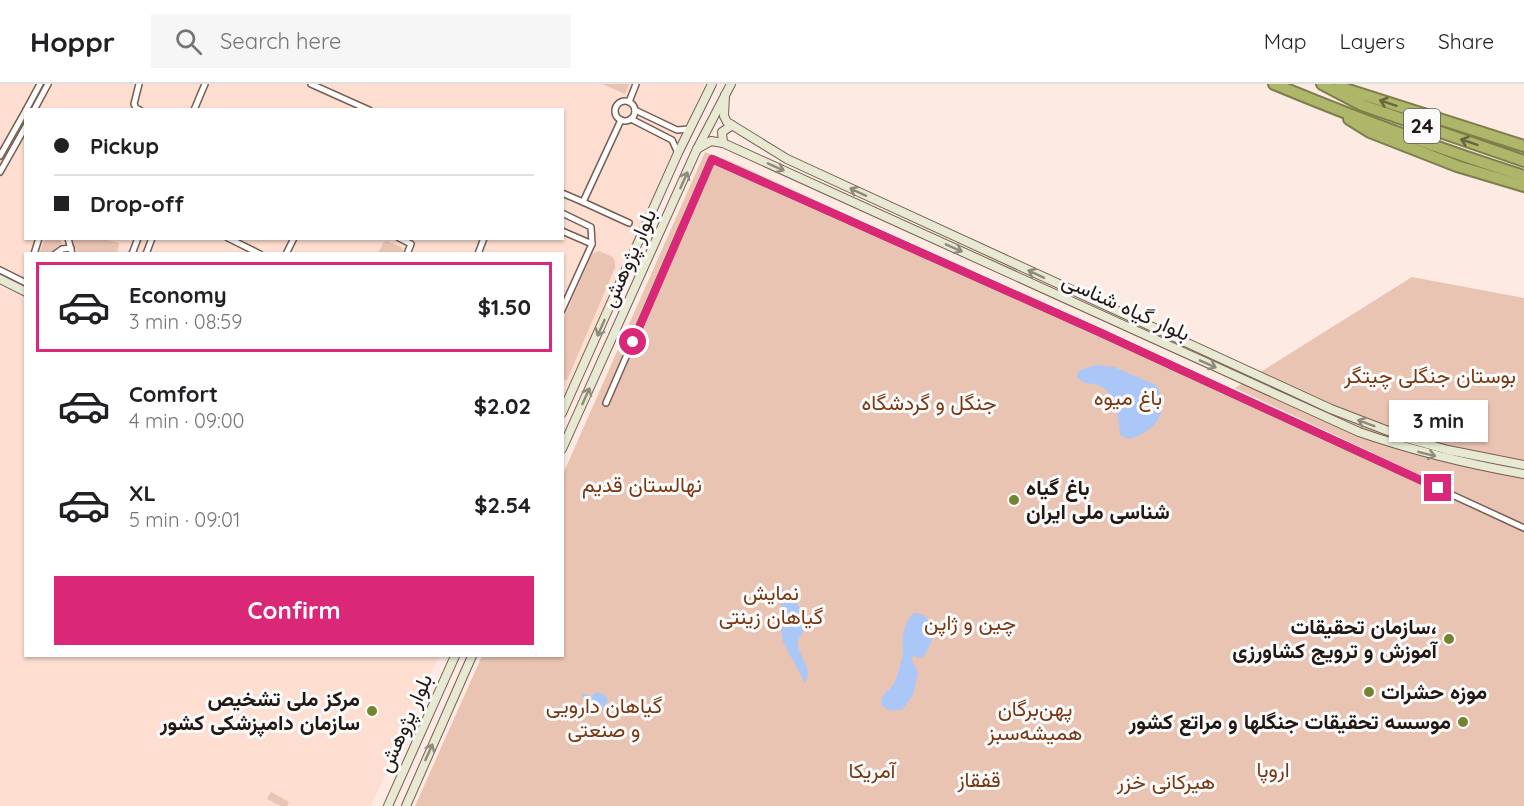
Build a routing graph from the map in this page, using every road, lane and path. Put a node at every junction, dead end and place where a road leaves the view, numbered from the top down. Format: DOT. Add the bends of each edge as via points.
graph roads {
  1 [pos="40,84"];
  2 [pos="48,84"];
  3 [pos="139,84"];
  4 [pos="205,84"];
  5 [pos="310,84"];
  6 [pos="636,84"];
  7 [pos="712,84"];
  8 [pos="731,84"];
  9 [pos="1274,84"];
  10 [pos="1322,84"];
  11 [pos="1331,84"];
  12 [pos="725,95"];
  13 [pos="628,102"];
  14 [pos="1331,107"];
  15 [pos="27,108"];
  16 [pos="35,108"];
  17 [pos="136,108"];
  18 [pos="195,108"];
  19 [pos="364,108"];
  20 [pos="635,110"];
  21 [pos="24,114"];
  22 [pos="631,119"];
  23 [pos="621,120"];
  24 [pos="732,126"];
  25 [pos="690,129"];
  26 [pos="24,130"];
  27 [pos="723,143"];
  28 [pos="1524,146"];
  29 [pos="698,149"];
  30 [pos="678,153"];
  31 [pos="0,156"];
  32 [pos="1524,161"];
  33 [pos="0,172"];
  34 [pos="1524,176"];
  35 [pos="1524,186"];
  36 [pos="564,194"];
  37 [pos="583,202"];
  38 [pos="564,214"];
  39 [pos="629,223"];
  40 [pos="564,232"];
  41 [pos="232,240"];
  42 [pos="403,240"];
  43 [pos="592,244"];
  44 [pos="72,251"];
  45 [pos="57,252"];
  46 [pos="256,252"];
  47 [pos="408,252"];
  48 [pos="0,270"];
  49 [pos="0,279"];
  50 [pos="24,281"];
  51 [pos="24,291"];
  52 [pos="564,306"];
  53 [pos="565,402"];
  54 [pos="606,403"];
  55 [pos="564,445"];
  56 [pos="1524,465"];
  57 [pos="1524,474"];
  58 [pos="1524,528"];
  59 [pos="455,657"];
  60 [pos="472,657"];
  61 [pos="388,806"];
  62 [pos="406,806"];
  1 -- 15 [label="street"];
  2 -- 16 [label="street"];
  3 -- 17 [label="street"];
  4 -- 18 [label="street"];
  5 -- 19 [label="street"];
  6 -- 13 [label="street"];
  7 -- 25 [label="street, بلوار پژوهش"];
  8 -- 12 [label="street, بلوار پژوهش"];
  9 -- 14 [label="highway, 24"];
  32 -- 10 [label="highway, 24, one-way" via="1362,105"];
  28 -- 11 [label="highway, one-way"];
  12 -- 24 [label="street" via="724,117"];
  12 -- 29 [label="street, بلوار پژوهش"];
  13 -- 20 [label="street"];
  13 -- 23 [label="street" via="622,101 615,107"];
  14 -- 34 [label="highway, 24"];
  14 -- 35 [label="highway" via="1370,132 1457,166"];
  20 -- 22 [label="street"];
  20 -- 25 [label="street" via="677,130"];
  21 -- 31 [label="street"];
  22 -- 23 [label="street"];
  22 -- 30 [label="street" via="672,140"];
  23 -- 37 [label="street"];
  24 -- 27 [label="street" via="722,132"];
  56 -- 24 [label="street, بلوار گیاه شناسی, one-way" via="1428,444 1331,409 787,159"];
  25 -- 30 [label="street, بلوار پژوهش"];
  26 -- 33 [label="street"];
  27 -- 29 [label="street" via="711,141"];
  27 -- 57 [label="street, بلوار گیاه شناسی, one-way" via="1359,432 1408,449"];
  55 -- 29 [label="street, بلوار پژوهش, one-way"];
  30 -- 53 [label="street, بلوار پژوهش, one-way"];
  36 -- 37 [label="street"];
  37 -- 39 [label="street"];
  38 -- 43 [label="street" via="591,227"];
  40 -- 43 [label="street"];
  41 -- 46 [label="street"];
  42 -- 47 [label="street" via="411,244"];
  43 -- 52 [label="street"];
  44 -- 45 [label="street"];
  48 -- 50 [label="street"];
  49 -- 51 [label="street"];
  54 -- 58 [label="street" via="712,159 1110,336"];
  59 -- 61 [label="street, بلوار پژوهش"];
  62 -- 60 [label="street, بلوار پژوهش, one-way"];
}
